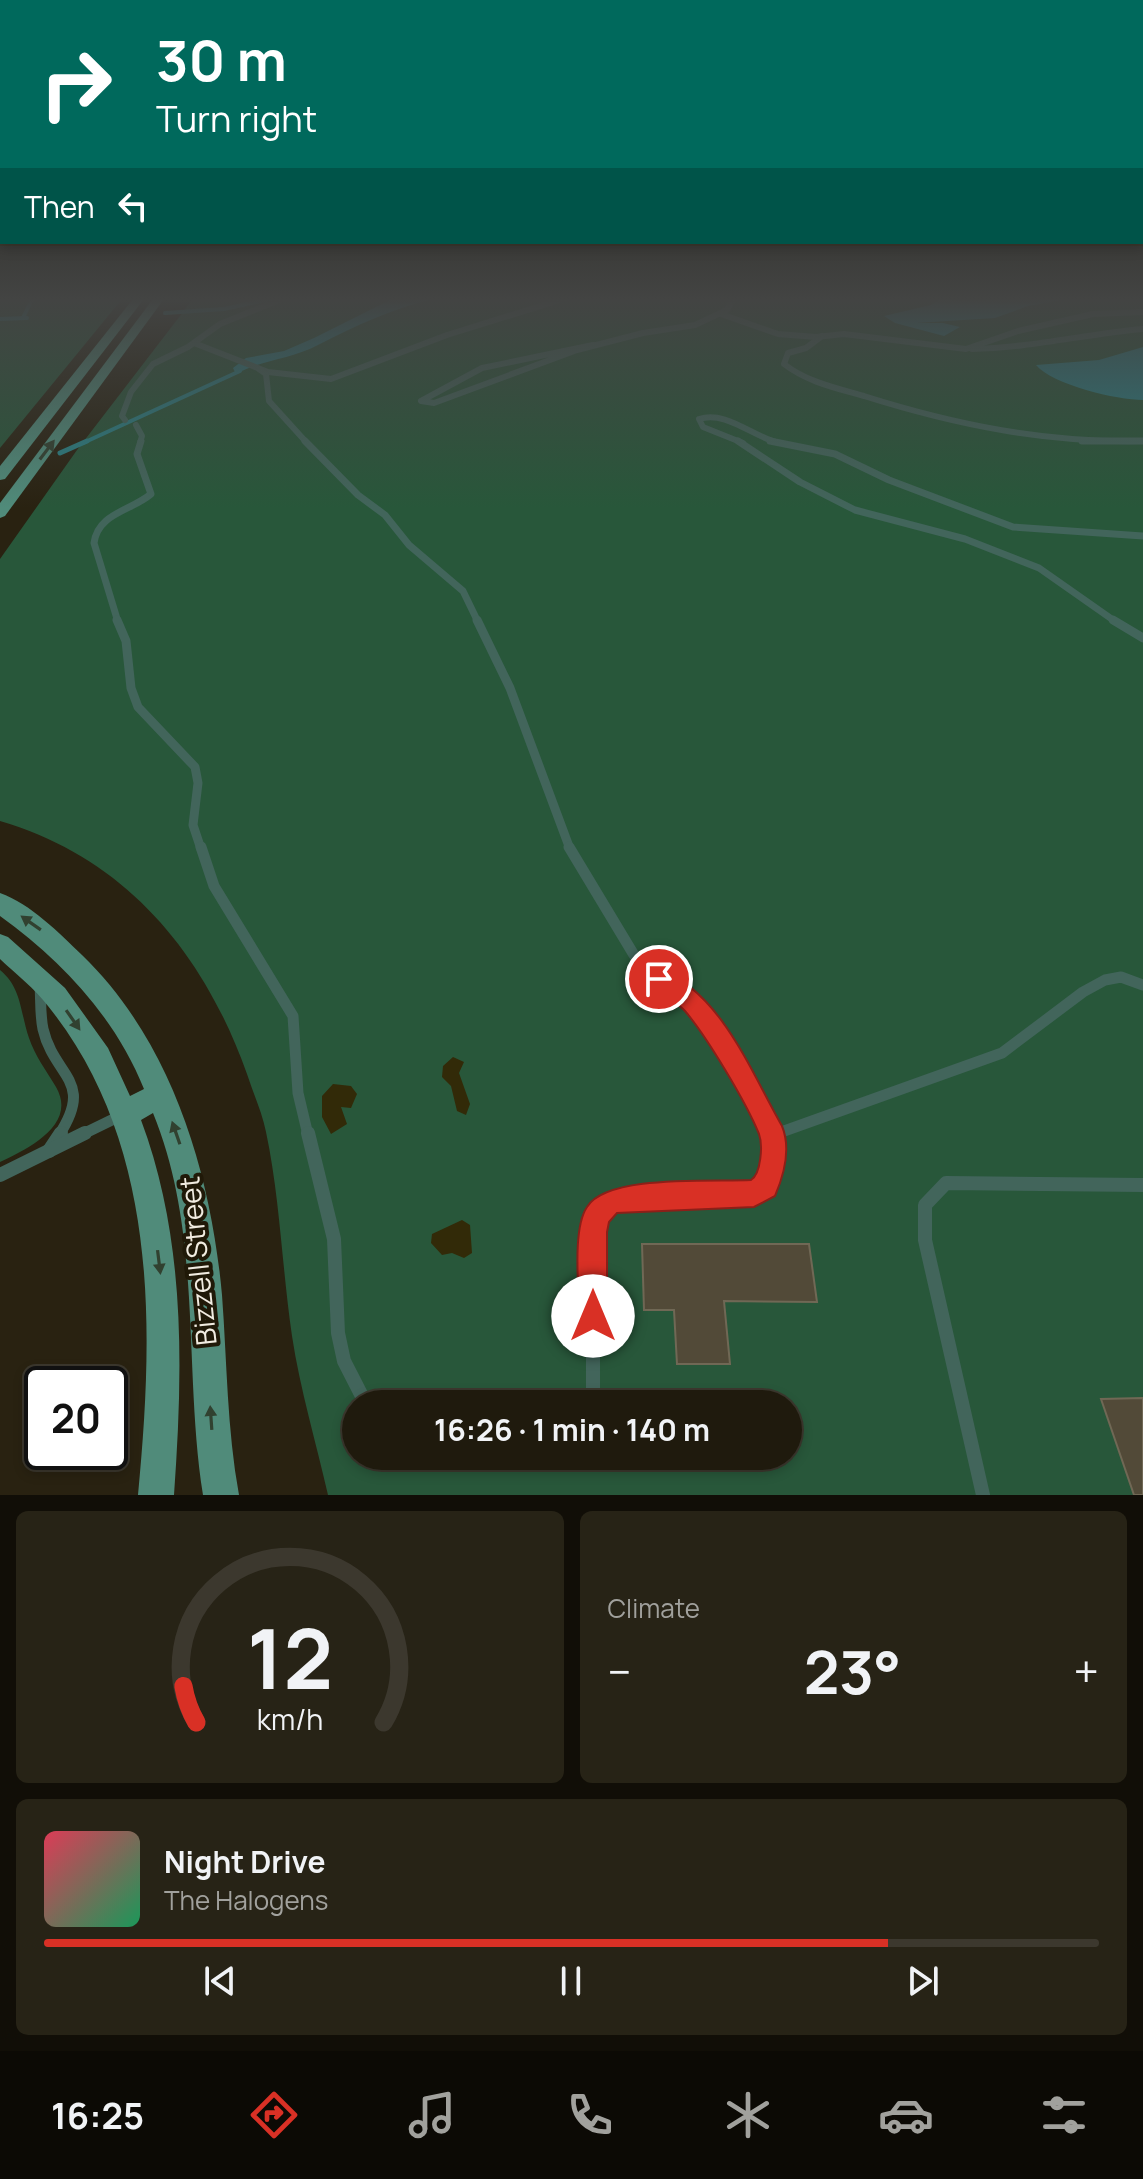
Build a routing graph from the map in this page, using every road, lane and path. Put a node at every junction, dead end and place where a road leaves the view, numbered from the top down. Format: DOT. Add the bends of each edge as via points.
graph roads {
  1 [pos="150,369"];
  2 [pos="259,369"];
  3 [pos="358,369"];
  4 [pos="480,369"];
  5 [pos="520,369"];
  6 [pos="792,369"];
  7 [pos="83,370"];
  8 [pos="107,370"];
  9 [pos="1143,441"];
  10 [pos="0,476"];
  11 [pos="0,513"];
  12 [pos="1143,536"];
  13 [pos="1143,638"];
  14 [pos="0,903"];
  15 [pos="0,944"];
  16 [pos="39,977"];
  17 [pos="1143,985"];
  18 [pos="161,1094"];
  19 [pos="126,1113"];
  20 [pos="773,1135"];
  21 [pos="49,1151"];
  22 [pos="0,1175"];
  23 [pos="1143,1185"];
  24 [pos="359,1390"];
  25 [pos="593,1390"];
  26 [pos="156,1495"];
  27 [pos="221,1495"];
  28 [pos="983,1495"];
  1 -- 24 [label="lane" via="122,416 142,436 137,454 151,494 101,523 94,543 110,605 126,641 138,707 195,767 193,825 214,886 293,1016 298,1093 334,1239 338,1333"];
  2 -- 3 [label="lane" via="331,379"];
  2 -- 20 [label="lane" via="266,374 275,409 409,545 463,591 510,688 563,837 634,955 690,1000 709,1023"];
  4 -- 5 [label="lane" via="459,375 421,401 434,403"];
  6 -- 9 [label="lane" via="812,380 999,433"];
  7 -- 8 [label="street"];
  7 -- 10 [label="street"];
  11 -- 8 [label="street, one-way"];
  12 -- 13 [label="lane" via="1013,527 835,454 771,441 722,419 699,419 703,427 747,444 800,482 855,510 965,539 1039,568"];
  18 -- 14 [label="street, Bizzell Street, one-way" via="135,1041 98,987 42,931"];
  15 -- 16 [label="street, Bizzell Street"];
  16 -- 19 [label="street, Bizzell Street, one-way" via="95,1051"];
  16 -- 21 [label="lane" via="43,1030 73,1089 75,1111"];
  17 -- 20 [label="lane" via="1121,977 1105,980 1002,1053"];
  18 -- 19 [label="street"];
  27 -- 18 [label="street, Bizzell Street, one-way" via="199,1222 187,1164"];
  19 -- 21 [label="lane"];
  19 -- 26 [label="street, Bizzell Street, one-way" via="152,1206 164,1303 165,1398"];
  20 -- 25 [label="lane" via="771,1173 766,1186 754,1193 620,1199 596,1215"];
  21 -- 22 [label="lane"];
  23 -- 28 [label="lane" via="946,1183 925,1205 925,1240"];
}
